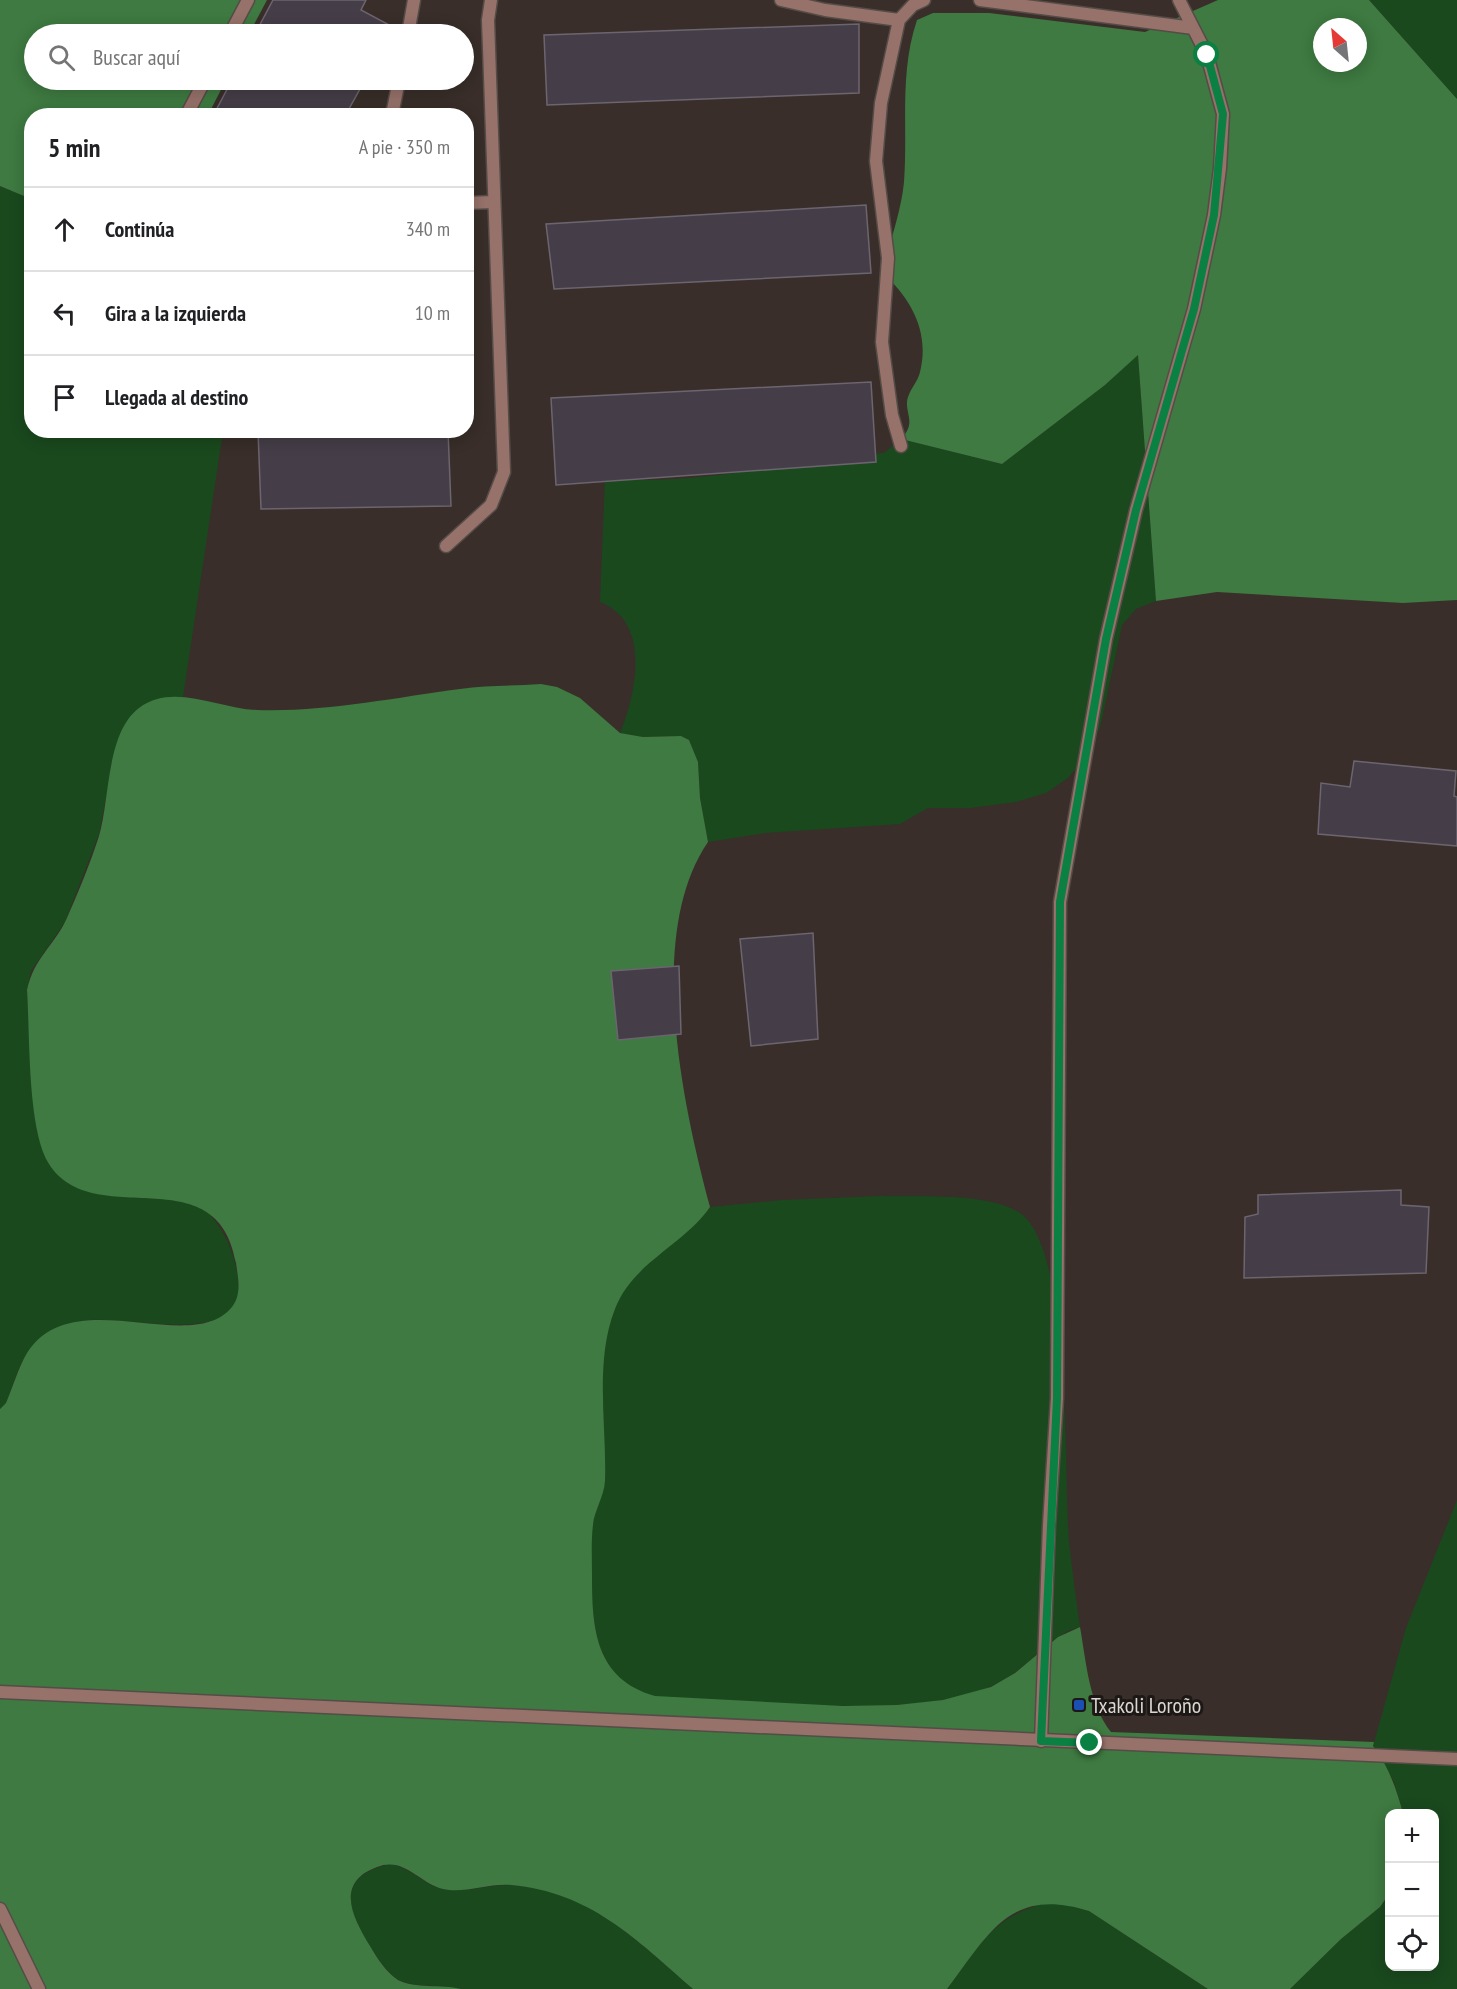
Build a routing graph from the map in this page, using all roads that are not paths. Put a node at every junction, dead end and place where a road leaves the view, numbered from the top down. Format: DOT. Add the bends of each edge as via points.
graph roads {
  1 [pos="248,0"];
  2 [pos="414,0"];
  3 [pos="491,0"];
  4 [pos="781,0"];
  5 [pos="924,0"];
  6 [pos="980,0"];
  7 [pos="1179,0"];
  8 [pos="899,20"];
  9 [pos="235,24"];
  10 [pos="410,24"];
  11 [pos="1193,28"];
  12 [pos="200,90"];
  13 [pos="397,90"];
  14 [pos="190,108"];
  15 [pos="393,108"];
  16 [pos="493,202"];
  17 [pos="474,203"];
  18 [pos="901,446"];
  19 [pos="446,546"];
  20 [pos="0,1692"];
  21 [pos="1041,1741"];
  22 [pos="1457,1759"];
  23 [pos="0,1910"];
  24 [pos="39,1989"];
  1 -- 9 [label="street"];
  2 -- 10 [label="street"];
  3 -- 16 [label="street" via="488,20"];
  4 -- 8 [label="street"];
  5 -- 8 [label="street"];
  6 -- 11 [label="street"];
  7 -- 11 [label="street"];
  8 -- 18 [label="street" via="881,103 876,161 888,258 882,342 892,415"];
  11 -- 21 [label="street" via="1207,55 1223,114 1214,215 1194,309 1136,510 1106,639 1060,902 1057,1398"];
  12 -- 14 [label="street"];
  13 -- 15 [label="street"];
  16 -- 17 [label="street"];
  16 -- 19 [label="street" via="504,472 491,505"];
  20 -- 21 [label="street"];
  21 -- 22 [label="street"];
  23 -- 24 [label="street"];
}
